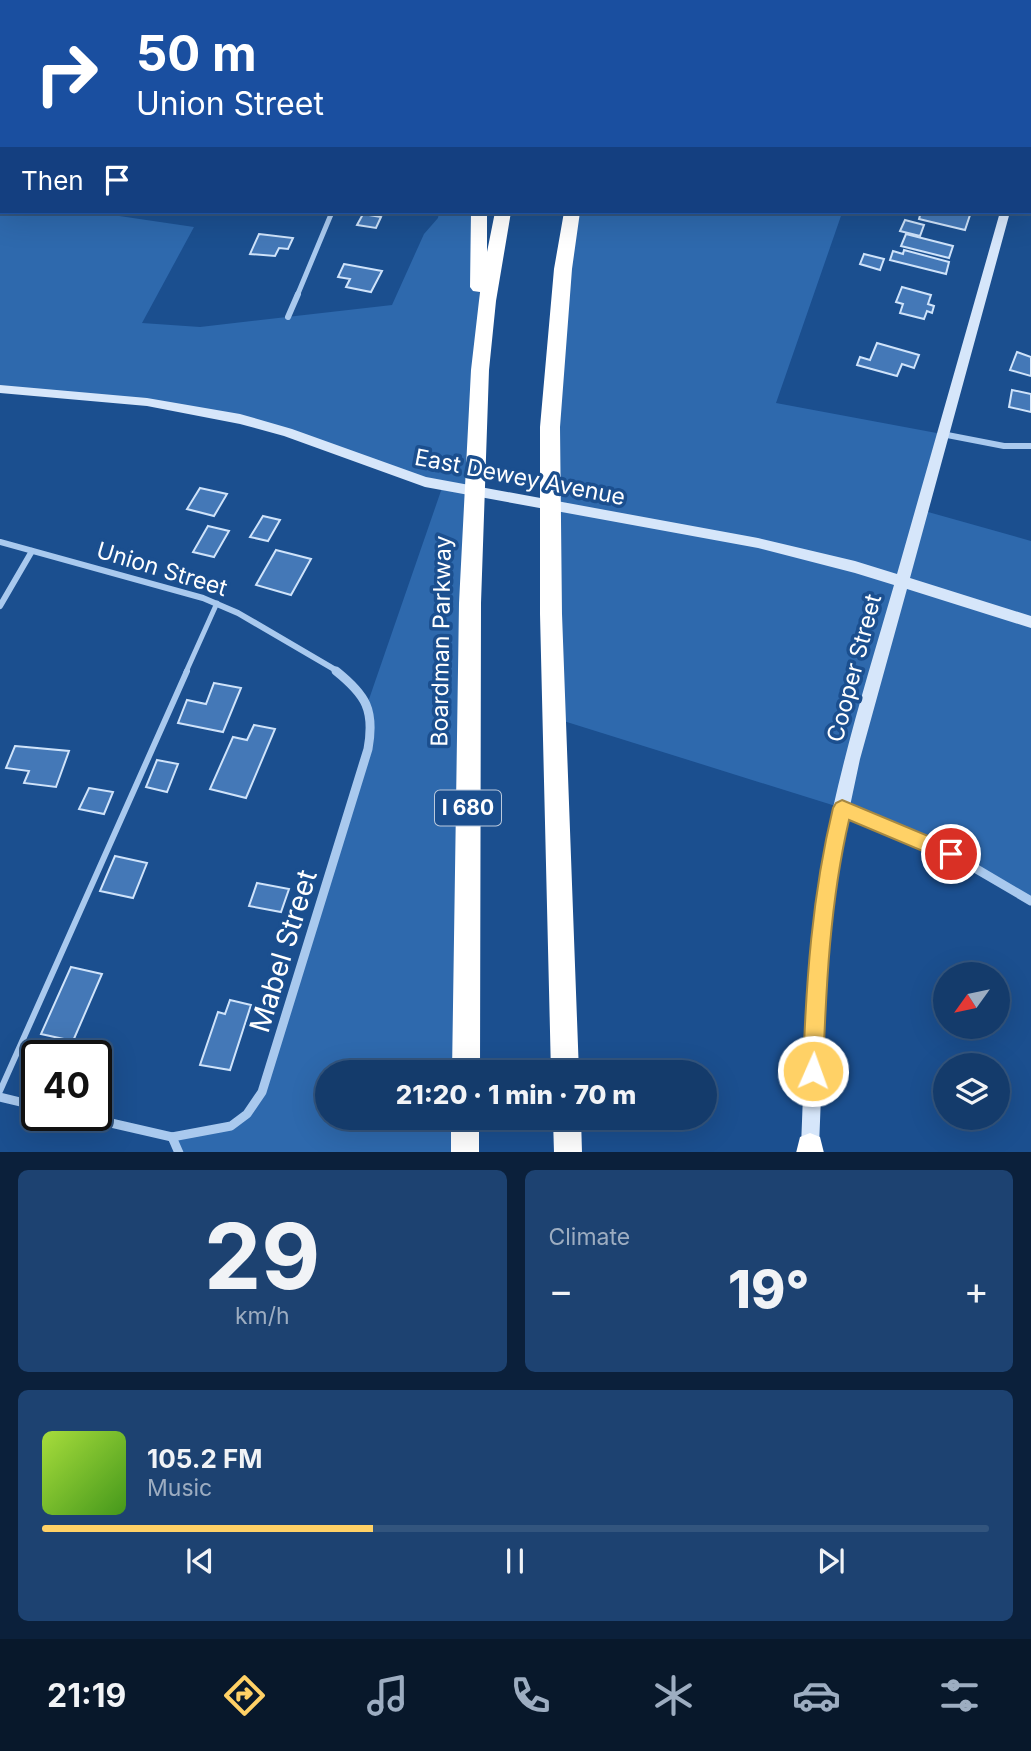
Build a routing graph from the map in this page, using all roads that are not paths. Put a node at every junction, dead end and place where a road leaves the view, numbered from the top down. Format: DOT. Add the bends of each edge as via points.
graph roads {
  1 [pos="331,214"];
  2 [pos="479,214"];
  3 [pos="503,214"];
  4 [pos="572,214"];
  5 [pos="1004,214"];
  6 [pos="288,317"];
  7 [pos="480,370"];
  8 [pos="0,389"];
  9 [pos="942,434"];
  10 [pos="1031,446"];
  11 [pos="0,542"];
  12 [pos="32,551"];
  13 [pos="217,603"];
  14 [pos="0,606"];
  15 [pos="1031,622"];
  16 [pos="367,705"];
  17 [pos="842,808"];
  18 [pos="1031,901"];
  19 [pos="466,1060"];
  20 [pos="565,1060"];
  21 [pos="0,1091"];
  22 [pos="0,1097"];
  23 [pos="21,1102"];
  24 [pos="112,1123"];
  25 [pos="465,1130"];
  26 [pos="567,1130"];
  27 [pos="172,1137"];
  28 [pos="811,1151"];
  29 [pos="179,1152"];
  30 [pos="465,1152"];
  31 [pos="568,1152"];
  1 -- 6 [label="street"];
  2 -- 7 [label="highway"];
  3 -- 7 [label="highway, Boardman Parkway / I 680"];
  4 -- 20 [label="highway" via="550,427"];
  5 -- 9 [label="street, Cooper Street"];
  7 -- 19 [label="highway, Boardman Parkway / I 680" via="472,544"];
  8 -- 15 [label="street, East Dewey Avenue" via="148,402 240,419 425,482 758,543 855,567"];
  9 -- 10 [label="street" via="1004,446"];
  9 -- 17 [label="street, Cooper Street"];
  11 -- 12 [label="street, Union Street"];
  12 -- 13 [label="street, Union Street"];
  12 -- 14 [label="street"];
  13 -- 16 [label="street, Union Street" via="332,667 358,688"];
  13 -- 21 [label="lane"];
  16 -- 27 [label="street, Mabel Street" via="372,726 368,749 262,1092 247,1114 231,1126"];
  17 -- 18 [label="street" via="951,854"];
  17 -- 28 [label="street, Cooper Street" via="823,909"];
  22 -- 23 [label="street"];
  24 -- 27 [label="street"];
  25 -- 30 [label="highway"];
  26 -- 31 [label="highway"];
  27 -- 29 [label="street"];
}
